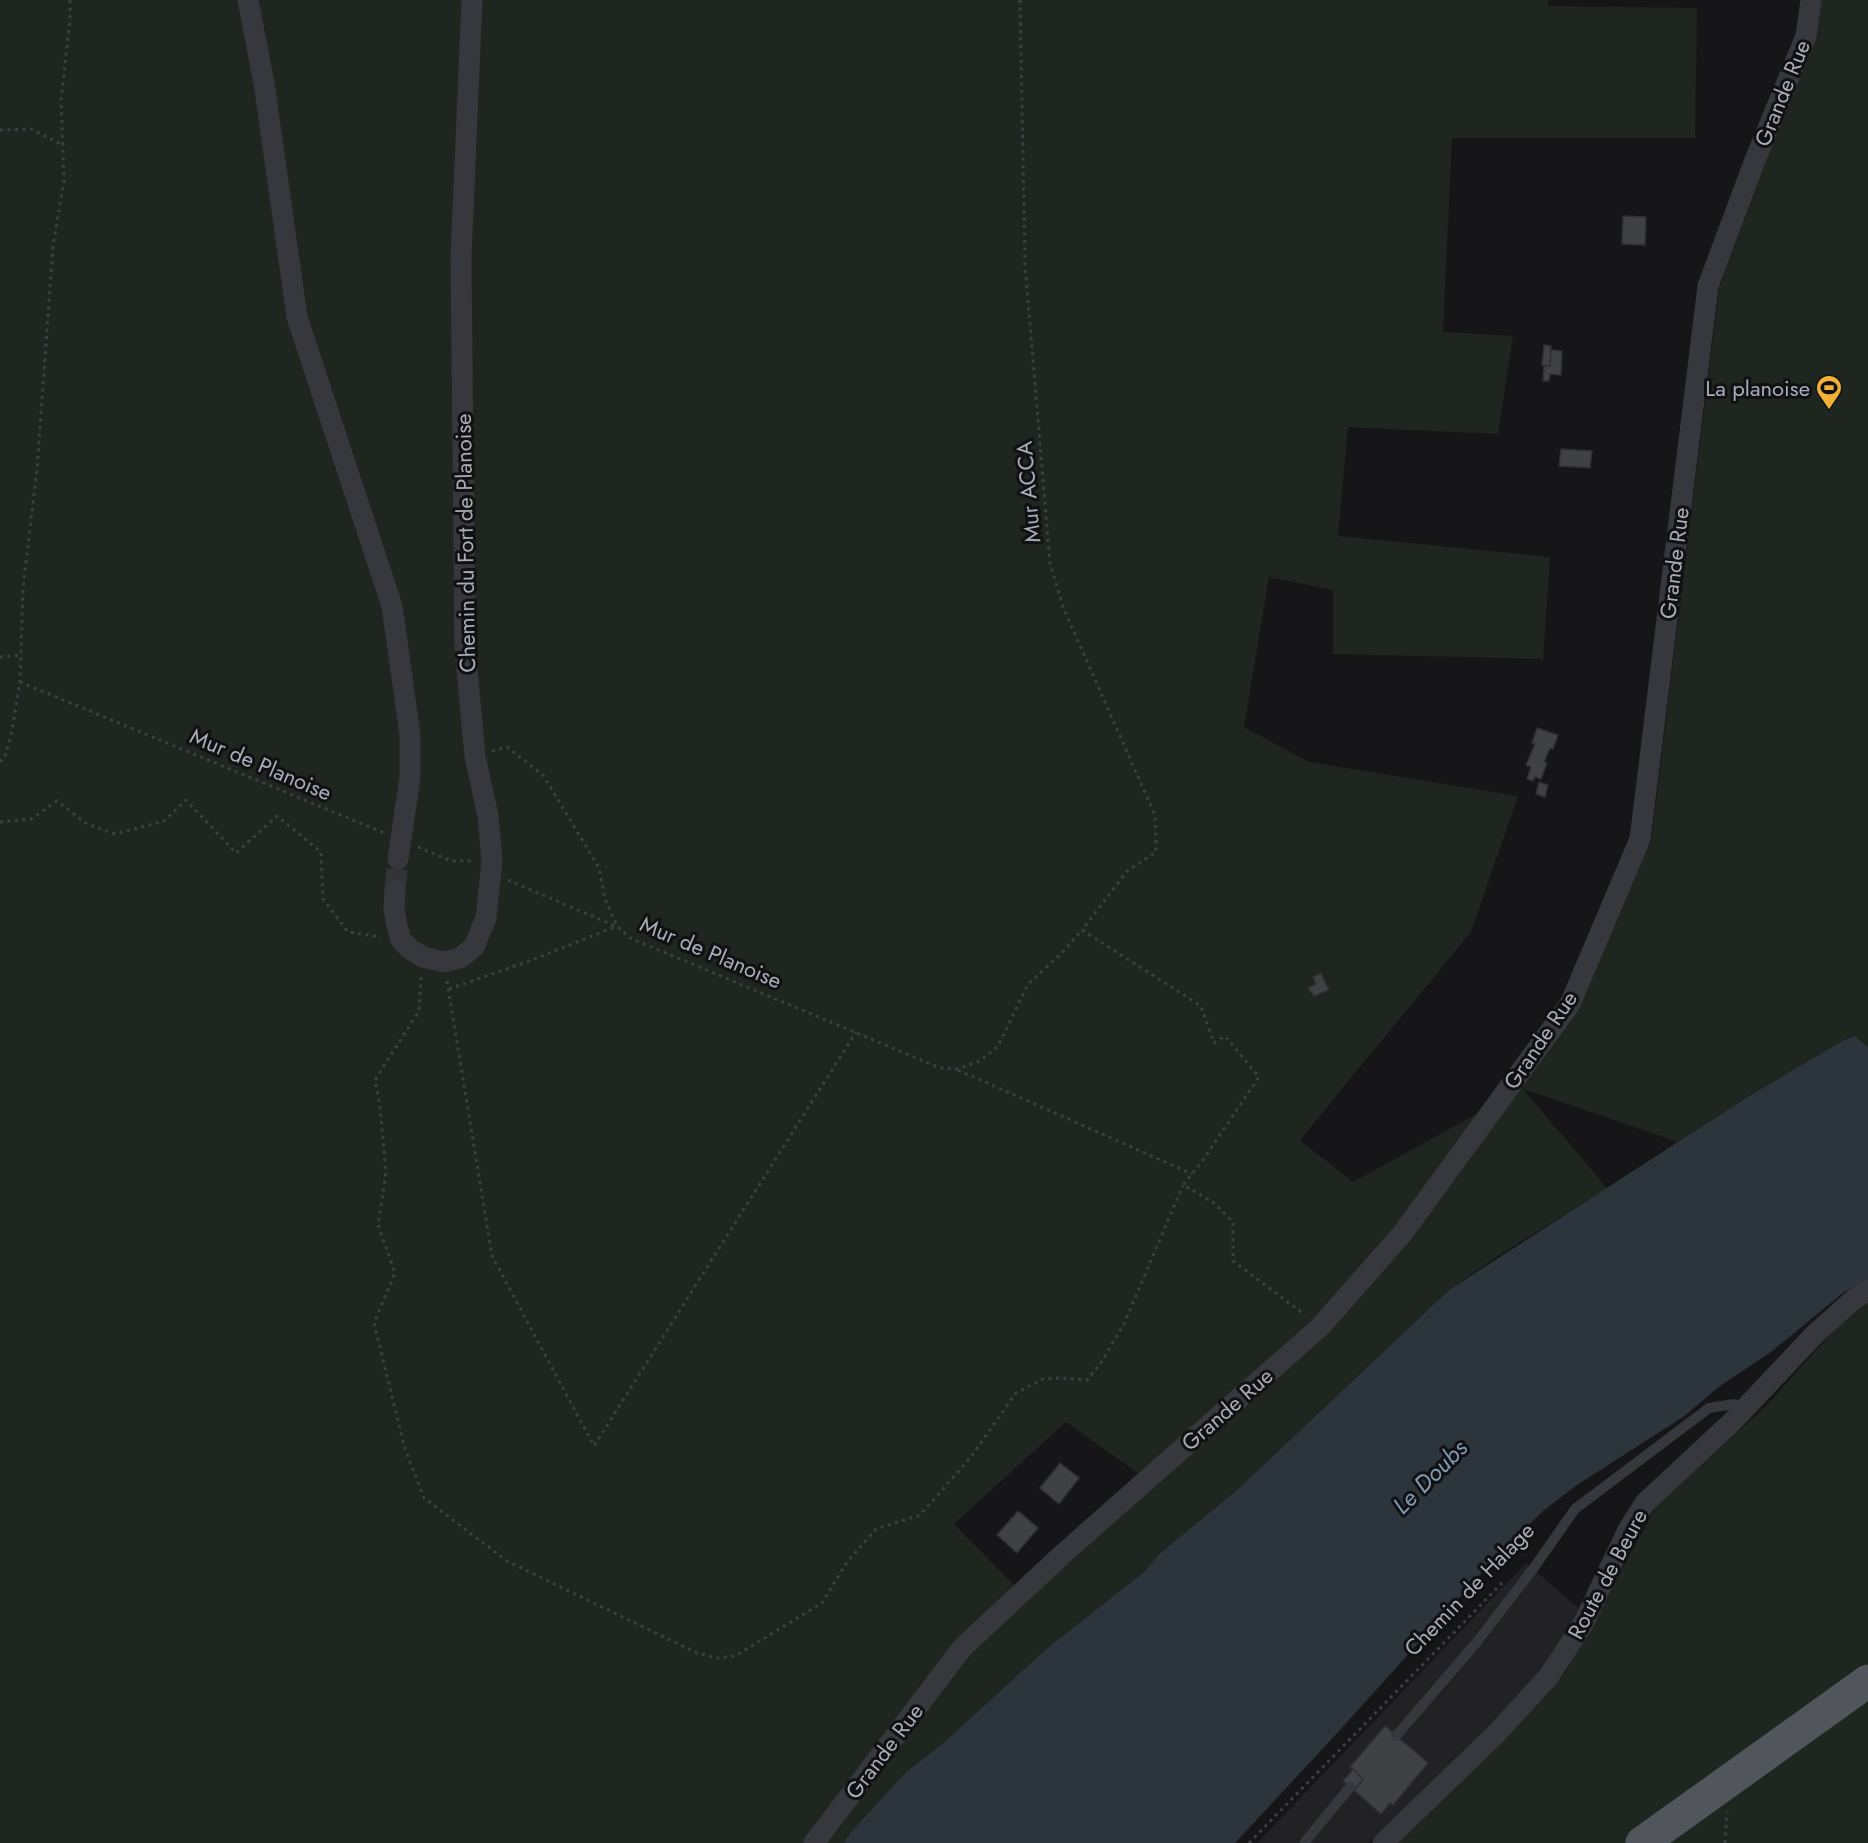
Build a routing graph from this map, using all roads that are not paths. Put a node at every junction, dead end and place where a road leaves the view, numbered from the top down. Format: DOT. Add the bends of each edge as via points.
graph roads {
  1 [pos="248,0"];
  2 [pos="472,0"];
  3 [pos="1812,0"];
  4 [pos="400,850"];
  5 [pos="395,890"];
  6 [pos="1868,1290"];
  7 [pos="1745,1409"];
  8 [pos="1868,1681"];
  9 [pos="1396,1736"];
  10 [pos="1350,1787"];
  11 [pos="1305,1842"];
  12 [pos="814,1843"];
  13 [pos="1383,1843"];
  14 [pos="1642,1843"];
  1 -- 4 [label="street" via="264,83 297,317 392,606 410,735 410,777"];
  2 -- 5 [label="street, Chemin du Fort de Planoise" via="461,257 465,649 476,756 488,816 491,870 486,918 474,947 460,958 444,962 423,957 401,940 394,909"];
  3 -- 12 [label="street, Grande Rue" via="1806,36 1708,286 1640,839 1570,1004 1402,1234 1320,1327 962,1648"];
  6 -- 7 [label="street, Route de Beure" via="1815,1334"];
  7 -- 9 [label="lane" via="1734,1404 1709,1408 1575,1509 1476,1643"];
  7 -- 13 [label="street, Route de Beure" via="1645,1503 1583,1624 1549,1676 1496,1734"];
  8 -- 14 [label="main road"];
  10 -- 11 [label="lane"];
}
